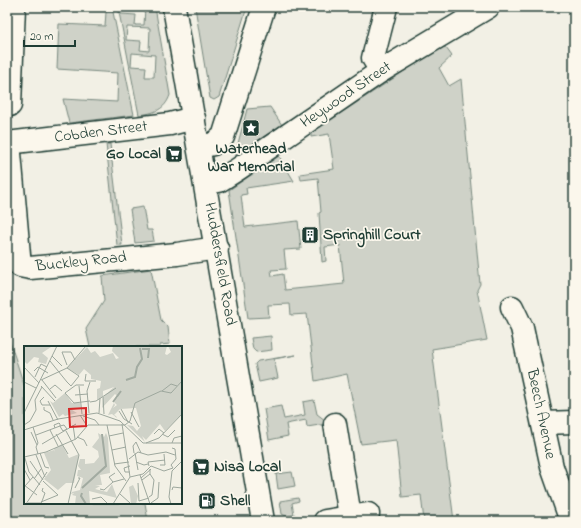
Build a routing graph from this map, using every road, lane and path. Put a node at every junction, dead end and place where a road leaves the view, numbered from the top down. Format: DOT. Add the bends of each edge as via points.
graph roads {
  1 [pos="14,7"];
  2 [pos="174,7"];
  3 [pos="264,7"];
  4 [pos="386,7"];
  5 [pos="488,7"];
  6 [pos="381,71"];
  7 [pos="10,105"];
  8 [pos="194,118"];
  9 [pos="8,142"];
  10 [pos="200,147"];
  11 [pos="206,183"];
  12 [pos="217,248"];
  13 [pos="512,307"];
  14 [pos="574,422"];
  15 [pos="543,423"];
  16 [pos="335,424"];
  17 [pos="263,521"];
  18 [pos="326,521"];
  19 [pos="571,521"];
  1 -- 7 [label="street"];
  2 -- 8 [label="street, Huddersfield Road"];
  3 -- 10 [label="street" via="223,137 213,144"];
  4 -- 6 [label="street" via="372,58"];
  5 -- 6 [label="street, Heywood Street"];
  6 -- 11 [label="street, Heywood Street" via="238,169 219,180"];
  8 -- 9 [label="street, Cobden Street" via="170,124"];
  8 -- 10 [label="street, Huddersfield Road"];
  9 -- 12 [label="street, Buckley Road" via="20,266 30,268"];
  10 -- 11 [label="street, Huddersfield Road"];
  11 -- 12 [label="street, Huddersfield Road"];
  12 -- 17 [label="street, Huddersfield Road"];
  13 -- 15 [label="street, Beech Avenue" via="522,328"];
  14 -- 15 [label="street"];
  15 -- 19 [label="street, Beech Avenue" via="552,466"];
  16 -- 18 [label="street" via="359,515"];
}
